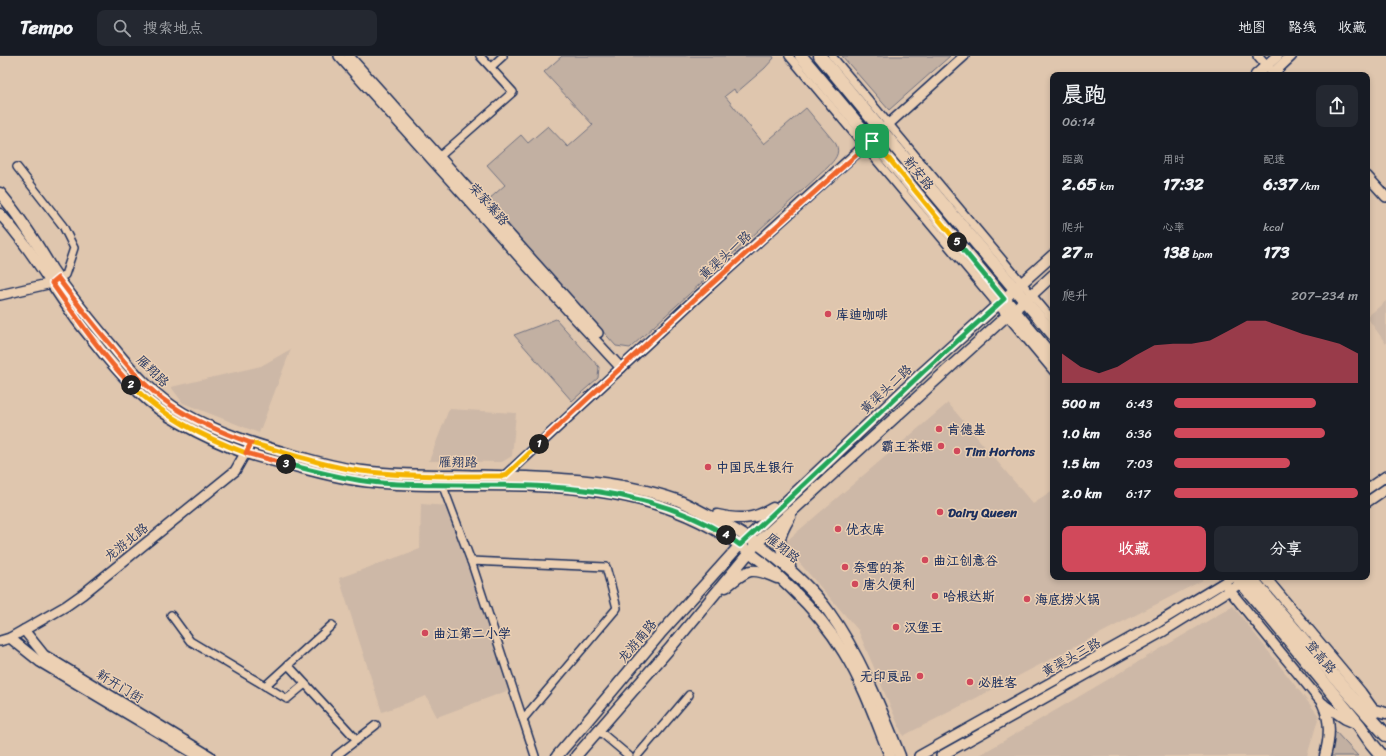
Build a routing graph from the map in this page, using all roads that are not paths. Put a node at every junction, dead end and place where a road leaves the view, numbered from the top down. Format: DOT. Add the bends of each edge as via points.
graph roads {
  1 [pos="339,56"];
  2 [pos="349,56"];
  3 [pos="480,56"];
  4 [pos="503,56"];
  5 [pos="789,56"];
  6 [pos="801,56"];
  7 [pos="820,56"];
  8 [pos="832,56"];
  9 [pos="964,56"];
  10 [pos="1258,56"];
  11 [pos="1277,56"];
  12 [pos="1291,56"];
  13 [pos="491,68"];
  14 [pos="1271,72"];
  15 [pos="885,128"];
  16 [pos="868,144"];
  17 [pos="439,157"];
  18 [pos="17,167"];
  19 [pos="1370,179"];
  20 [pos="0,193"];
  21 [pos="1386,197"];
  22 [pos="0,214"];
  23 [pos="1050,258"];
  24 [pos="1050,278"];
  25 [pos="55,280"];
  26 [pos="1019,286"];
  27 [pos="0,295"];
  28 [pos="1029,298"];
  29 [pos="1000,302"];
  30 [pos="1010,313"];
  31 [pos="1050,317"];
  32 [pos="1050,330"];
  33 [pos="1050,355"];
  34 [pos="623,366"];
  35 [pos="1050,367"];
  36 [pos="251,443"];
  37 [pos="246,453"];
  38 [pos="505,476"];
  39 [pos="1386,476"];
  40 [pos="442,484"];
  41 [pos="1370,487"];
  42 [pos="1386,489"];
  43 [pos="787,500"];
  44 [pos="1370,500"];
  45 [pos="798,506"];
  46 [pos="702,512"];
  47 [pos="748,537"];
  48 [pos="756,543"];
  49 [pos="740,545"];
  50 [pos="749,552"];
  51 [pos="471,561"];
  52 [pos="798,578"];
  53 [pos="1222,580"];
  54 [pos="1242,580"];
  55 [pos="1246,580"];
  56 [pos="1246,580"];
  57 [pos="1268,580"];
  58 [pos="784,581"];
  59 [pos="1230,590"];
  60 [pos="714,597"];
  61 [pos="171,615"];
  62 [pos="332,625"];
  63 [pos="24,630"];
  64 [pos="10,638"];
  65 [pos="0,641"];
  66 [pos="288,665"];
  67 [pos="305,684"];
  68 [pos="265,686"];
  69 [pos="689,695"];
  70 [pos="1351,696"];
  71 [pos="1323,704"];
  72 [pos="1375,710"];
  73 [pos="1386,713"];
  74 [pos="524,719"];
  75 [pos="376,725"];
  76 [pos="1359,725"];
  77 [pos="598,730"];
  78 [pos="1386,734"];
  79 [pos="357,740"];
  80 [pos="198,756"];
  81 [pos="210,756"];
  82 [pos="336,756"];
  83 [pos="536,756"];
  84 [pos="556,756"];
  85 [pos="576,756"];
  86 [pos="629,756"];
  87 [pos="637,756"];
  88 [pos="890,756"];
  89 [pos="900,756"];
  90 [pos="919,756"];
  91 [pos="941,756"];
  92 [pos="1325,756"];
  93 [pos="1382,756"];
  1 -- 34 [label="street, 荣家寨路" via="537,277"];
  2 -- 17 [label="street, 荣家寨路"];
  3 -- 13 [label="street"];
  4 -- 13 [label="street"];
  5 -- 16 [label="street"];
  6 -- 16 [label="main road, 新安路"];
  7 -- 15 [label="main road, 新安路"];
  8 -- 15 [label="street"];
  9 -- 15 [label="street, 黄渠头一路"];
  10 -- 14 [label="street"];
  11 -- 14 [label="main road"];
  12 -- 14 [label="main road"];
  13 -- 17 [label="street" via="513,92"];
  15 -- 16 [label="street, 黄渠头一路"];
  15 -- 26 [label="main road, 新安路"];
  16 -- 29 [label="main road, 新安路" via="890,160"];
  16 -- 34 [label="street, 黄渠头一路"];
  17 -- 34 [label="street, 荣家寨路"];
  18 -- 25 [label="street" via="63,226 74,248 65,275"];
  19 -- 21 [label="street"];
  20 -- 25 [label="main road, 雁翔路" via="25,225"];
  22 -- 25 [label="main road, 雁翔路"];
  23 -- 26 [label="main road, 黄渠头二路"];
  24 -- 28 [label="main road, 黄渠头二路"];
  25 -- 27 [label="street"];
  25 -- 36 [label="main road, 雁翔路" via="145,384 191,417"];
  25 -- 37 [label="main road, 雁翔路" via="79,323 124,377 151,403 180,423"];
  26 -- 28 [label="main road, 新安路"];
  26 -- 29 [label="main road, 黄渠头二路"];
  28 -- 30 [label="main road, 黄渠头二路"];
  28 -- 31 [label="street"];
  28 -- 32 [label="main road"];
  29 -- 30 [label="main road, 新安路"];
  29 -- 43 [label="main road, 黄渠头二路"];
  30 -- 33 [label="main road"];
  30 -- 35 [label="street"];
  30 -- 45 [label="main road, 黄渠头二路"];
  34 -- 38 [label="street, 黄渠头一路"];
  36 -- 37 [label="street, 龙游北路"];
  36 -- 38 [label="main road, 雁翔路" via="361,471"];
  37 -- 40 [label="main road, 雁翔路" via="352,480"];
  37 -- 63 [label="street, 龙游北路" via="236,471 83,594"];
  38 -- 46 [label="main road, 雁翔路" via="590,481 621,486 675,500"];
  39 -- 41 [label="street"];
  40 -- 49 [label="main road, 雁翔路" via="537,486 616,494 648,501 683,514 719,531"];
  40 -- 51 [label="street"];
  42 -- 44 [label="street"];
  43 -- 46 [label="main road" via="762,514 742,519"];
  43 -- 47 [label="main road, 黄渠头二路"];
  45 -- 48 [label="main road, 黄渠头二路"];
  45 -- 52 [label="main road" via="782,531 780,539 782,554"];
  46 -- 47 [label="main road, 雁翔路"];
  47 -- 48 [label="main road, 雁翔路"];
  47 -- 49 [label="main road, 黄渠头二路"];
  48 -- 50 [label="main road"];
  48 -- 52 [label="main road, 雁翔路"];
  49 -- 50 [label="main road, 雁翔路"];
  49 -- 84 [label="main road, 龙游南路"];
  50 -- 58 [label="main road, 雁翔路"];
  50 -- 60 [label="main road"];
  51 -- 74 [label="street"];
  51 -- 74 [label="street" via="606,567 617,608"];
  52 -- 89 [label="main road, 雁翔路" via="830,614 855,654 879,703"];
  53 -- 59 [label="street"];
  53 -- 90 [label="street, 黄渠头三路" via="1152,626"];
  54 -- 59 [label="street, 黄渠头三路"];
  55 -- 70 [label="main road, 登高路"];
  56 -- 76 [label="main road, 登高路"];
  57 -- 72 [label="street"];
  58 -- 60 [label="main road" via="762,572 748,571 739,575"];
  58 -- 88 [label="main road, 雁翔路" via="822,622 849,660"];
  59 -- 71 [label="street"];
  59 -- 91 [label="street, 黄渠头三路" via="1164,631"];
  60 -- 77 [label="main road"];
  61 -- 68 [label="street" via="190,641"];
  62 -- 66 [label="street"];
  63 -- 64 [label="street, 龙游北路"];
  63 -- 81 [label="street, 新开门街" via="44,655"];
  64 -- 65 [label="street, 龙游北路"];
  64 -- 80 [label="street, 新开门街" via="40,662"];
  66 -- 67 [label="street"];
  66 -- 68 [label="street"];
  67 -- 68 [label="street" via="287,699"];
  67 -- 79 [label="street"];
  69 -- 87 [label="street"];
  70 -- 72 [label="main road"];
  70 -- 78 [label="main road, 登高路"];
  71 -- 76 [label="street"];
  71 -- 92 [label="main road" via="1329,720"];
  72 -- 73 [label="main road"];
  72 -- 78 [label="street"];
  74 -- 83 [label="street"];
  75 -- 79 [label="street"];
  76 -- 93 [label="main road, 登高路"];
  77 -- 85 [label="main road"];
  77 -- 86 [label="street"];
  79 -- 82 [label="street"];
}
